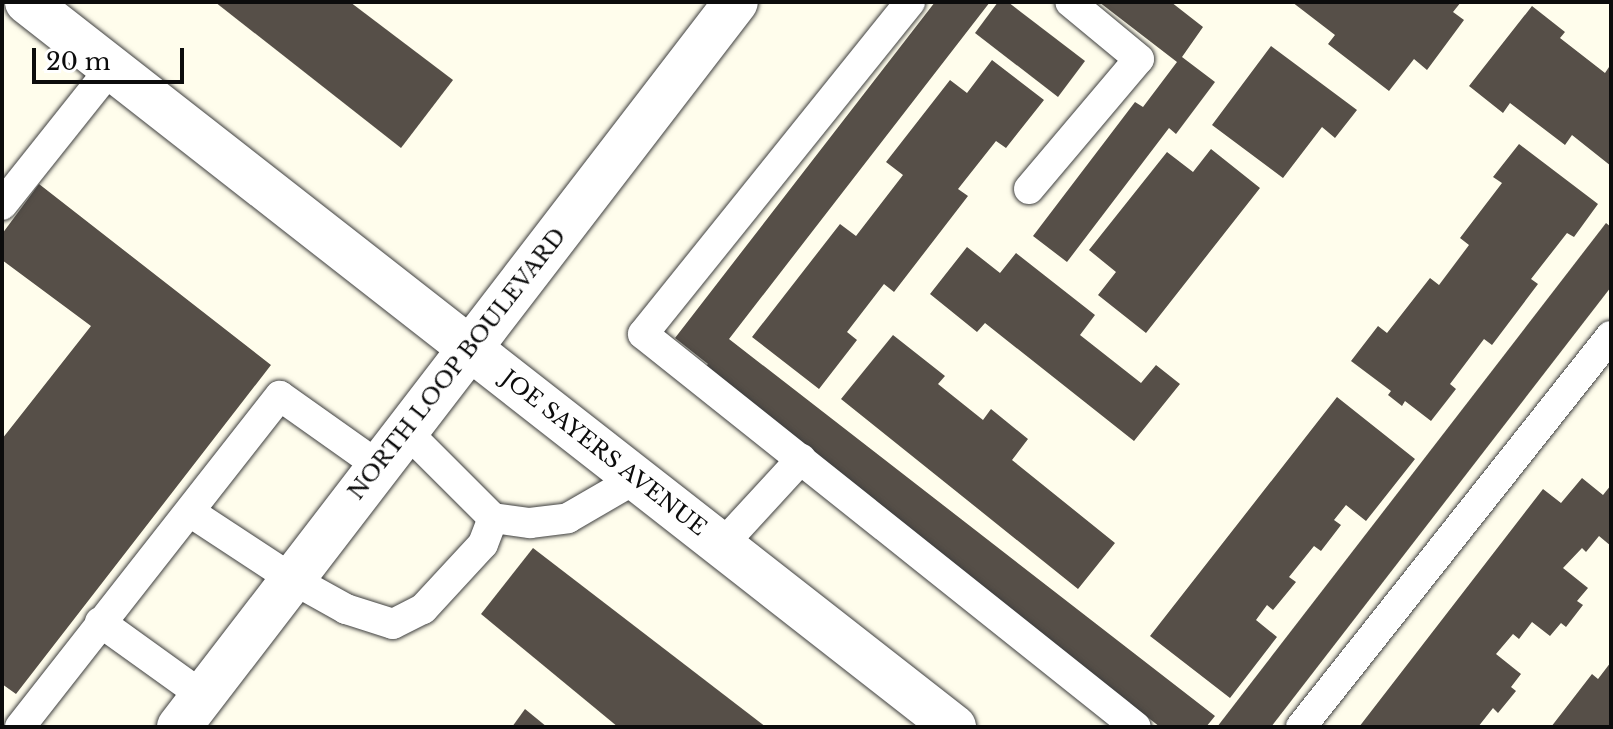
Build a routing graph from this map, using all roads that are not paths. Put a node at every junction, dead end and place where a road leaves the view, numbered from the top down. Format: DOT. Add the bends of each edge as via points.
graph roads {
  1 [pos="27,2"];
  2 [pos="736,2"];
  3 [pos="910,2"];
  4 [pos="1070,2"];
  5 [pos="111,68"];
  6 [pos="1029,189"];
  7 [pos="2,205"];
  8 [pos="1611,336"];
  9 [pos="470,347"];
  10 [pos="406,431"];
  11 [pos="801,459"];
  12 [pos="379,466"];
  13 [pos="637,478"];
  14 [pos="190,512"];
  15 [pos="493,518"];
  16 [pos="722,545"];
  17 [pos="292,579"];
  18 [pos="100,622"];
  19 [pos="191,711"];
  20 [pos="2,717"];
  21 [pos="941,723"];
  22 [pos="17,727"];
  23 [pos="1136,727"];
  24 [pos="1301,727"];
  1 -- 5 [label="street, JOE SAYERS AVENUE"];
  2 -- 9 [label="street, NORTH LOOP BOULEVARD"];
  3 -- 11 [label="lane" via="643,334"];
  4 -- 6 [label="lane" via="1139,59"];
  5 -- 7 [label="lane"];
  5 -- 9 [label="street, JOE SAYERS AVENUE"];
  8 -- 24 [label="lane"];
  9 -- 10 [label="street, NORTH LOOP BOULEVARD"];
  9 -- 13 [label="street, JOE SAYERS AVENUE"];
  10 -- 12 [label="street, NORTH LOOP BOULEVARD"];
  10 -- 15 [label="lane"];
  11 -- 16 [label="lane"];
  11 -- 23 [label="lane"];
  12 -- 14 [label="lane" via="280,396"];
  12 -- 17 [label="street, NORTH LOOP BOULEVARD"];
  13 -- 15 [label="lane" via="568,518 530,523"];
  13 -- 16 [label="street, JOE SAYERS AVENUE"];
  14 -- 17 [label="lane"];
  14 -- 18 [label="lane"];
  15 -- 17 [label="lane" via="483,544 423,609 393,624 346,609"];
  16 -- 21 [label="street, JOE SAYERS AVENUE"];
  17 -- 19 [label="street, NORTH LOOP BOULEVARD"];
  18 -- 19 [label="lane"];
  18 -- 22 [label="lane"];
  20 -- 22 [label="lane"];
}
